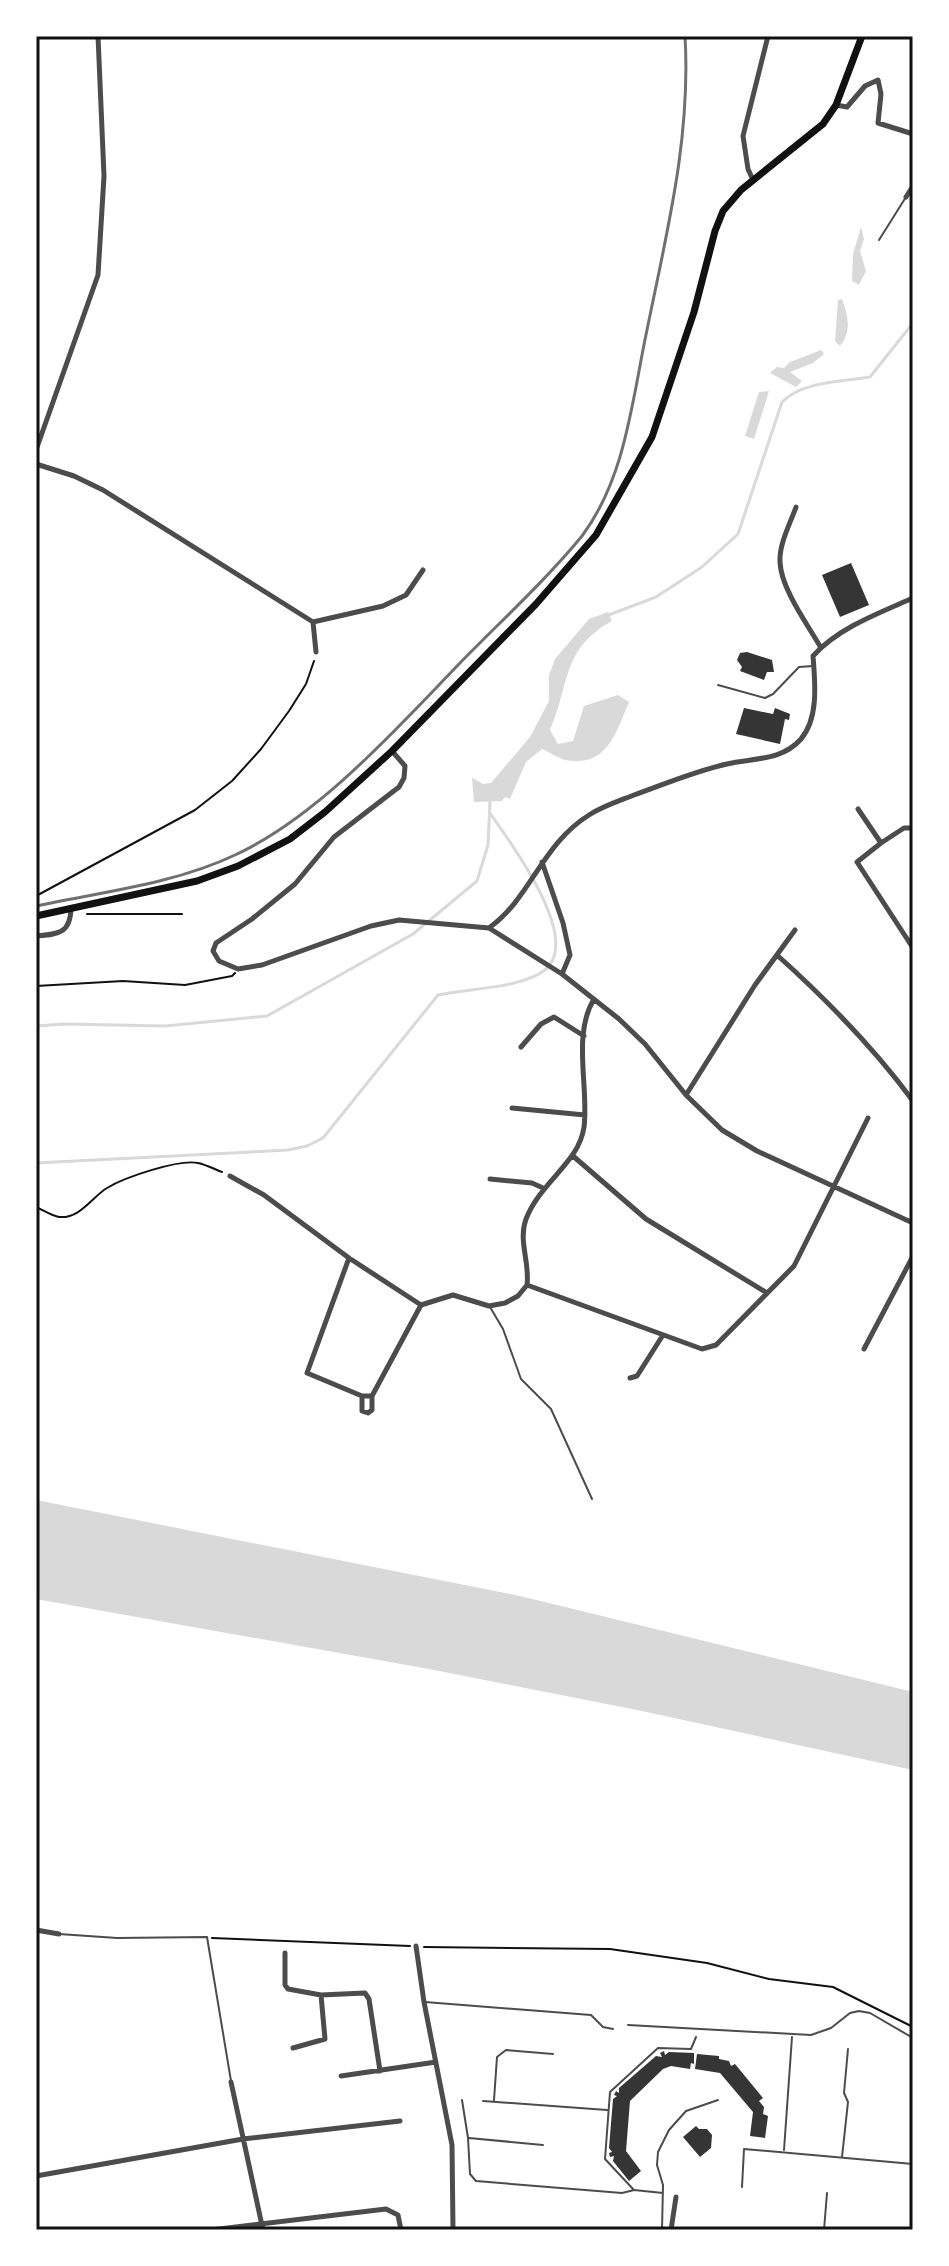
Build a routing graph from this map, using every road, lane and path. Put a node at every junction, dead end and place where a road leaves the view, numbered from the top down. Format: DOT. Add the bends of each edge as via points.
graph roads {
  1 [pos="98,36"];
  2 [pos="768,36"];
  3 [pos="862,36"];
  4 [pos="836,105"];
  5 [pos="913,134"];
  6 [pos="753,180"];
  7 [pos="913,186"];
  8 [pos="906,197"];
  9 [pos="879,240"];
  10 [pos="36,450"];
  11 [pos="36,464"];
  12 [pos="796,507"];
  13 [pos="423,570"];
  14 [pos="913,598"];
  15 [pos="311,621"];
  16 [pos="821,648"];
  17 [pos="316,652"];
  18 [pos="814,666"];
  19 [pos="718,685"];
  20 [pos="392,751"];
  21 [pos="858,809"];
  22 [pos="913,828"];
  23 [pos="881,843"];
  24 [pos="542,861"];
  25 [pos="36,896"];
  26 [pos="71,909"];
  27 [pos="182,914"];
  28 [pos="36,916"];
  29 [pos="489,928"];
  30 [pos="795,930"];
  31 [pos="36,936"];
  32 [pos="913,948"];
  33 [pos="777,955"];
  34 [pos="238,969"];
  35 [pos="559,972"];
  36 [pos="36,986"];
  37 [pos="594,999"];
  38 [pos="584,1036"];
  39 [pos="521,1047"];
  40 [pos="686,1095"];
  41 [pos="913,1101"];
  42 [pos="512,1108"];
  43 [pos="585,1115"];
  44 [pos="868,1118"];
  45 [pos="573,1156"];
  46 [pos="230,1176"];
  47 [pos="490,1179"];
  48 [pos="835,1185"];
  49 [pos="543,1188"];
  50 [pos="36,1207"];
  51 [pos="913,1223"];
  52 [pos="913,1256"];
  53 [pos="349,1258"];
  54 [pos="527,1285"];
  55 [pos="767,1293"];
  56 [pos="421,1305"];
  57 [pos="489,1306"];
  58 [pos="663,1335"];
  59 [pos="864,1349"];
  60 [pos="630,1378"];
  61 [pos="362,1396"];
  62 [pos="372,1396"];
  63 [pos="592,1499"];
  64 [pos="36,1930"];
  65 [pos="59,1934"];
  66 [pos="207,1937"];
  67 [pos="416,1946"];
  68 [pos="285,1953"];
  69 [pos="321,1995"];
  70 [pos="424,2002"];
  71 [pos="628,2025"];
  72 [pos="913,2027"];
  73 [pos="613,2029"];
  74 [pos="793,2035"];
  75 [pos="696,2037"];
  76 [pos="913,2038"];
  77 [pos="293,2048"];
  78 [pos="848,2049"];
  79 [pos="553,2054"];
  80 [pos="436,2062"];
  81 [pos="380,2071"];
  82 [pos="341,2076"];
  83 [pos="231,2082"];
  84 [pos="462,2100"];
  85 [pos="718,2100"];
  86 [pos="483,2101"];
  87 [pos="493,2101"];
  88 [pos="608,2110"];
  89 [pos="400,2121"];
  90 [pos="468,2138"];
  91 [pos="243,2139"];
  92 [pos="543,2145"];
  93 [pos="784,2151"];
  94 [pos="842,2157"];
  95 [pos="913,2164"];
  96 [pos="36,2176"];
  97 [pos="742,2187"];
  98 [pos="634,2190"];
  99 [pos="663,2193"];
  100 [pos="827,2193"];
  101 [pos="676,2197"];
  102 [pos="261,2222"];
  103 [pos="211,2230"];
  104 [pos="263,2230"];
  105 [pos="401,2230"];
  106 [pos="453,2230"];
  107 [pos="662,2230"];
  108 [pos="671,2230"];
  109 [pos="824,2230"];
  1 -- 10 [label="street" via="104,176 98,275"];
  2 -- 6 [label="street" via="744,126 743,148"];
  3 -- 4 [label="main road"];
  4 -- 5 [label="street" via="847,107 865,86 878,80 878,123"];
  4 -- 6 [label="main road" via="812,136"];
  6 -- 20 [label="main road" via="723,211 652,437 606,520 544,596"];
  7 -- 8 [label="street"];
  8 -- 9 [label="lane"];
  11 -- 15 [label="street" via="103,490"];
  12 -- 16 [label="street" via="782,544 783,580"];
  13 -- 15 [label="street" via="406,595 383,606"];
  14 -- 16 [label="street"];
  15 -- 17 [label="street"];
  16 -- 18 [label="street" via="813,656"];
  17 -- 25 [label="path" via="301,693 232,781 195,810"];
  18 -- 19 [label="lane" via="799,667 765,698"];
  18 -- 24 [label="street" via="814,706 801,740 780,755 714,768 607,806 566,833"];
  20 -- 26 [label="main road" via="316,820 254,858 197,881"];
  20 -- 34 [label="street" via="405,766 399,787 334,837 295,884 216,943 213,951 219,961"];
  21 -- 23 [label="street"];
  22 -- 23 [label="street"];
  23 -- 32 [label="street" via="857,862"];
  24 -- 29 [label="street" via="504,917"];
  24 -- 35 [label="street" via="570,955"];
  26 -- 27 [label="path" via="74,914"];
  26 -- 28 [label="main road"];
  26 -- 31 [label="street" via="69,925 60,934"];
  29 -- 34 [label="street" via="415,920 371,926"];
  29 -- 35 [label="street"];
  30 -- 33 [label="street"];
  33 -- 40 [label="street"];
  33 -- 41 [label="street" via="815,989"];
  34 -- 36 [label="path" via="232,976 185,985 123,981"];
  35 -- 37 [label="street"];
  37 -- 38 [label="street"];
  37 -- 40 [label="street" via="645,1044"];
  38 -- 39 [label="street" via="554,1017"];
  38 -- 43 [label="street"];
  40 -- 48 [label="street" via="738,1141"];
  42 -- 43 [label="street"];
  43 -- 45 [label="street"];
  44 -- 48 [label="street"];
  45 -- 49 [label="street"];
  45 -- 55 [label="street" via="646,1219"];
  46 -- 50 [label="path" via="195,1162 175,1165 106,1188 74,1214 59,1217"];
  46 -- 53 [label="street"];
  47 -- 49 [label="street"];
  48 -- 51 [label="street"];
  48 -- 55 [label="street" via="802,1255"];
  49 -- 54 [label="street" via="523,1229"];
  52 -- 59 [label="street"];
  53 -- 56 [label="street"];
  53 -- 61 [label="street" via="307,1373"];
  54 -- 57 [label="street" via="518,1296"];
  54 -- 58 [label="street"];
  55 -- 58 [label="street" via="716,1345 702,1349"];
  56 -- 57 [label="street" via="453,1295"];
  56 -- 62 [label="street"];
  57 -- 63 [label="lane" via="521,1379 551,1409"];
  58 -- 60 [label="street" via="637,1376"];
  61 -- 62 [label="street"];
  61 -- 62 [label="street" via="362,1411 368,1413 374,1405"];
  64 -- 65 [label="street"];
  65 -- 66 [label="lane"];
  66 -- 67 [label="path"];
  66 -- 83 [label="lane"];
  67 -- 70 [label="street"];
  67 -- 72 [label="path" via="641,1952 833,1987"];
  68 -- 69 [label="street" via="288,1989"];
  69 -- 77 [label="street" via="325,2039"];
  69 -- 81 [label="street" via="365,1993"];
  70 -- 73 [label="lane" via="591,2015"];
  70 -- 80 [label="street"];
  71 -- 74 [label="lane"];
  74 -- 76 [label="lane" via="821,2032 859,2011"];
  74 -- 93 [label="lane"];
  75 -- 88 [label="lane" via="691,2049 658,2048 610,2092"];
  78 -- 94 [label="lane"];
  79 -- 87 [label="lane" via="502,2052 497,2057"];
  80 -- 81 [label="street"];
  80 -- 106 [label="street" via="452,2145"];
  81 -- 82 [label="street"];
  83 -- 91 [label="street"];
  84 -- 90 [label="lane"];
  85 -- 99 [label="lane" via="686,2111 669,2130 658,2152"];
  86 -- 87 [label="lane"];
  87 -- 88 [label="lane"];
  88 -- 98 [label="lane" via="605,2159"];
  89 -- 91 [label="street"];
  90 -- 92 [label="lane"];
  90 -- 98 [label="lane" via="470,2174 476,2181"];
  91 -- 96 [label="street"];
  91 -- 102 [label="street"];
  93 -- 94 [label="lane"];
  93 -- 97 [label="lane" via="744,2149"];
  94 -- 95 [label="lane"];
  98 -- 99 [label="lane"];
  99 -- 107 [label="lane"];
  100 -- 109 [label="lane"];
  101 -- 108 [label="street"];
  102 -- 103 [label="street"];
  102 -- 104 [label="street"];
  102 -- 105 [label="street" via="391,2210 398,2215"];
}
